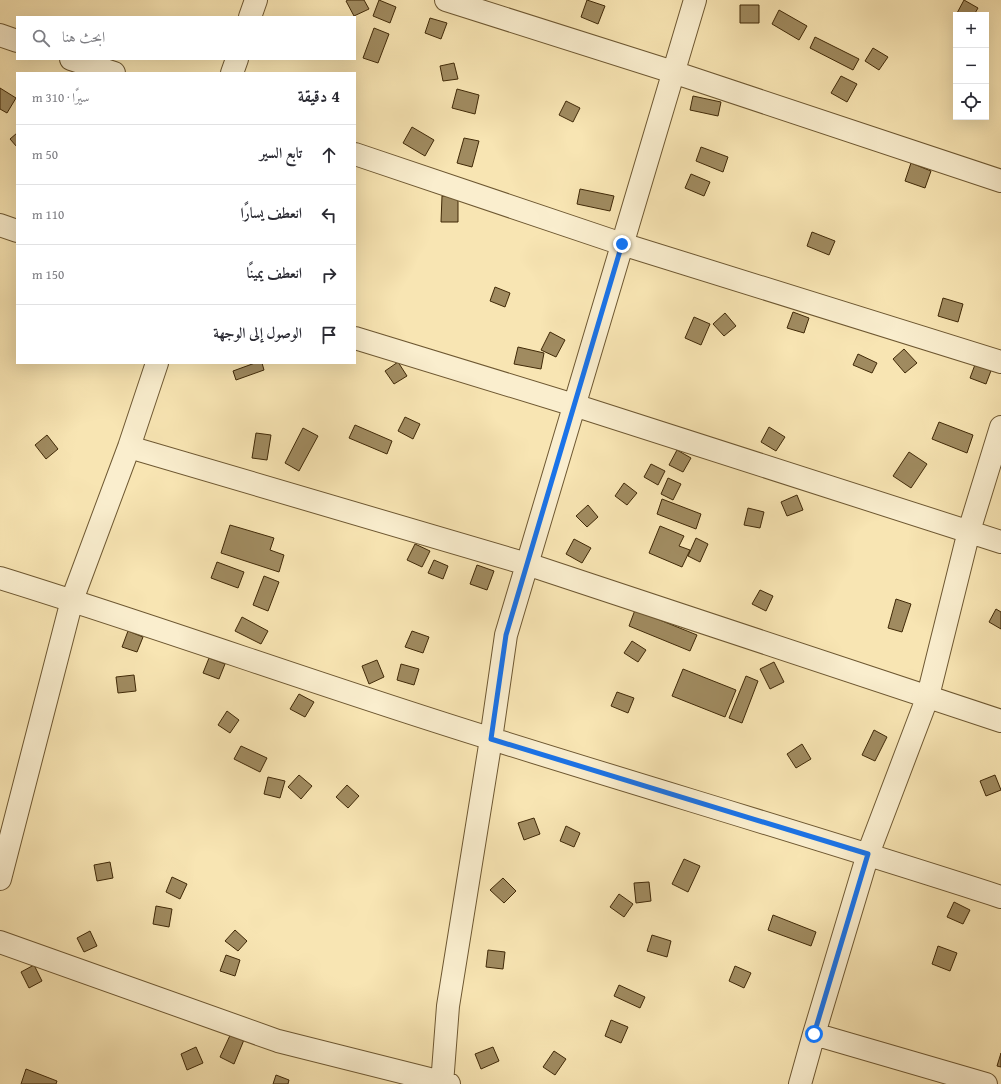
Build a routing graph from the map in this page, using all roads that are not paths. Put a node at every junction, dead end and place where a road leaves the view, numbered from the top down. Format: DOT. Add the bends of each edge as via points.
graph roads {
  1 [pos="256,0"];
  2 [pos="446,0"];
  3 [pos="695,0"];
  4 [pos="250,16"];
  5 [pos="0,35"];
  6 [pos="16,41"];
  7 [pos="74,60"];
  8 [pos="237,60"];
  9 [pos="111,72"];
  10 [pos="232,72"];
  11 [pos="673,72"];
  12 [pos="356,154"];
  13 [pos="1001,181"];
  14 [pos="0,225"];
  15 [pos="16,231"];
  16 [pos="622,244"];
  17 [pos="356,338"];
  18 [pos="1001,362"];
  19 [pos="157,364"];
  20 [pos="574,405"];
  21 [pos="1001,427"];
  22 [pos="129,447"];
  23 [pos="968,531"];
  24 [pos="1001,542"];
  25 [pos="527,564"];
  26 [pos="0,578"];
  27 [pos="72,600"];
  28 [pos="928,696"];
  29 [pos="1001,721"];
  30 [pos="491,739"];
  31 [pos="868,854"];
  32 [pos="0,879"];
  33 [pos="1001,897"];
  34 [pos="0,942"];
  35 [pos="814,1034"];
  36 [pos="445,1083"];
  37 [pos="800,1084"];
  38 [pos="986,1084"];
  1 -- 4 [label="street"];
  2 -- 11 [label="street"];
  3 -- 11 [label="street"];
  5 -- 6 [label="street"];
  7 -- 9 [label="street"];
  8 -- 10 [label="street"];
  11 -- 13 [label="street"];
  11 -- 16 [label="street"];
  12 -- 16 [label="street"];
  14 -- 15 [label="street"];
  16 -- 18 [label="street"];
  16 -- 20 [label="street"];
  17 -- 20 [label="street"];
  19 -- 22 [label="street"];
  20 -- 23 [label="street"];
  20 -- 25 [label="street"];
  21 -- 23 [label="street"];
  22 -- 25 [label="street"];
  22 -- 27 [label="street"];
  23 -- 24 [label="street"];
  23 -- 28 [label="street"];
  25 -- 28 [label="street"];
  25 -- 30 [label="street" via="506,635"];
  26 -- 27 [label="street"];
  27 -- 30 [label="street"];
  27 -- 32 [label="street"];
  28 -- 29 [label="street"];
  28 -- 31 [label="street"];
  30 -- 31 [label="street"];
  30 -- 36 [label="street" via="448,1006"];
  31 -- 33 [label="street"];
  31 -- 35 [label="street"];
  34 -- 36 [label="street" via="278,1041"];
  35 -- 37 [label="street"];
  35 -- 38 [label="street"];
}
